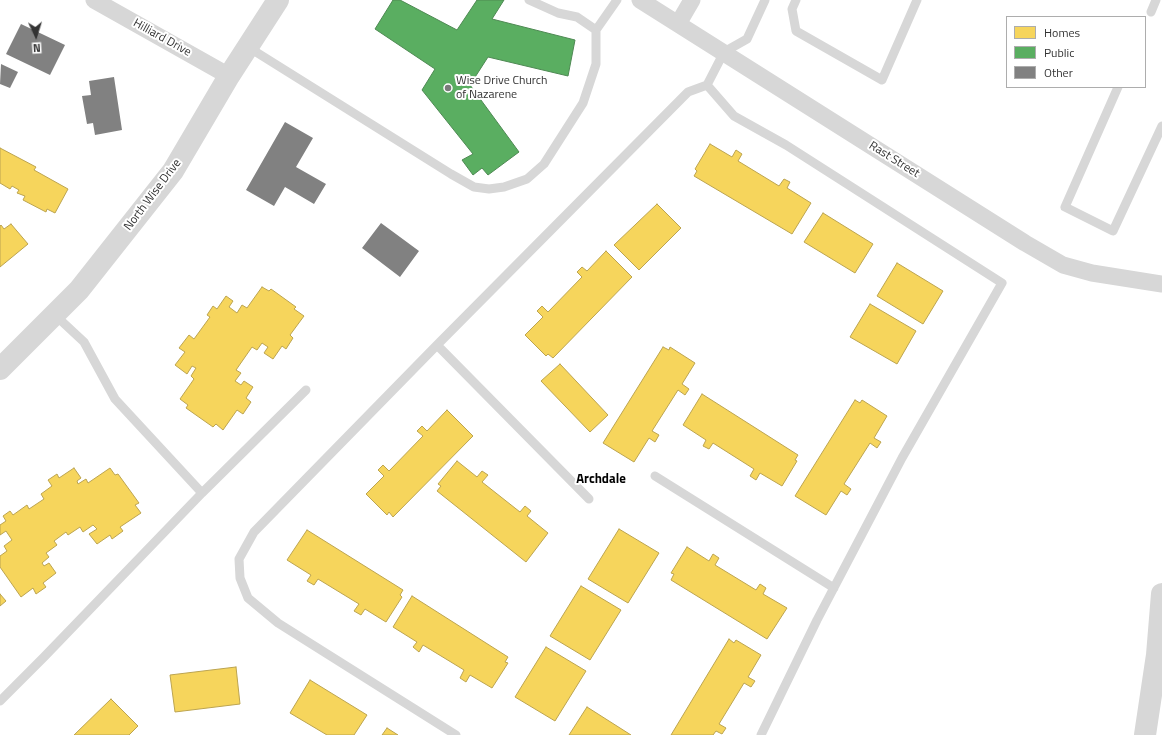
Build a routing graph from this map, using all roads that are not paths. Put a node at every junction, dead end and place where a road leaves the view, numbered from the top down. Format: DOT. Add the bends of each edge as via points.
graph roads {
  1 [pos="94,0"];
  2 [pos="278,0"];
  3 [pos="529,0"];
  4 [pos="617,0"];
  5 [pos="640,0"];
  6 [pos="692,0"];
  7 [pos="765,0"];
  8 [pos="796,0"];
  9 [pos="917,0"];
  10 [pos="1156,0"];
  11 [pos="1151,12"];
  12 [pos="678,24"];
  13 [pos="596,30"];
  14 [pos="248,47"];
  15 [pos="724,52"];
  16 [pos="229,76"];
  17 [pos="707,85"];
  18 [pos="1118,88"];
  19 [pos="1162,126"];
  20 [pos="1162,284"];
  21 [pos="55,315"];
  22 [pos="437,345"];
  23 [pos="0,368"];
  24 [pos="306,390"];
  25 [pos="655,476"];
  26 [pos="202,493"];
  27 [pos="589,499"];
  28 [pos="834,588"];
  29 [pos="1162,594"];
  30 [pos="0,701"];
  31 [pos="456,735"];
  32 [pos="761,735"];
  33 [pos="1145,735"];
  1 -- 16 [label="street, Hilliard Drive"];
  2 -- 14 [label="street, North Wise Drive"];
  3 -- 13 [label="lane" via="577,17"];
  4 -- 13 [label="lane"];
  5 -- 12 [label="street, Rast Street"];
  6 -- 12 [label="street"];
  7 -- 15 [label="lane" via="747,39"];
  8 -- 9 [label="lane" via="792,9 796,31 882,80"];
  10 -- 11 [label="lane"];
  12 -- 15 [label="street, Rast Street"];
  13 -- 14 [label="lane" via="596,64 583,103 544,164 527,179 489,189 474,187 451,174"];
  14 -- 16 [label="street, North Wise Drive"];
  15 -- 17 [label="lane"];
  15 -- 20 [label="street, Rast Street" via="1063,265 1092,273"];
  16 -- 21 [label="street, North Wise Drive" via="173,171 79,290"];
  17 -- 22 [label="lane" via="688,92"];
  17 -- 28 [label="lane" via="734,116 786,145 1002,283 902,458"];
  18 -- 19 [label="lane" via="1065,207 1113,231"];
  21 -- 23 [label="street, North Wise Drive"];
  21 -- 26 [label="lane" via="84,342 115,399"];
  22 -- 27 [label="lane"];
  22 -- 31 [label="lane" via="254,532 239,559 240,578 248,598 278,623"];
  24 -- 26 [label="lane"];
  25 -- 28 [label="lane"];
  26 -- 30 [label="lane"];
  28 -- 32 [label="lane"];
  29 -- 33 [label="street" via="1157,655"];
}
